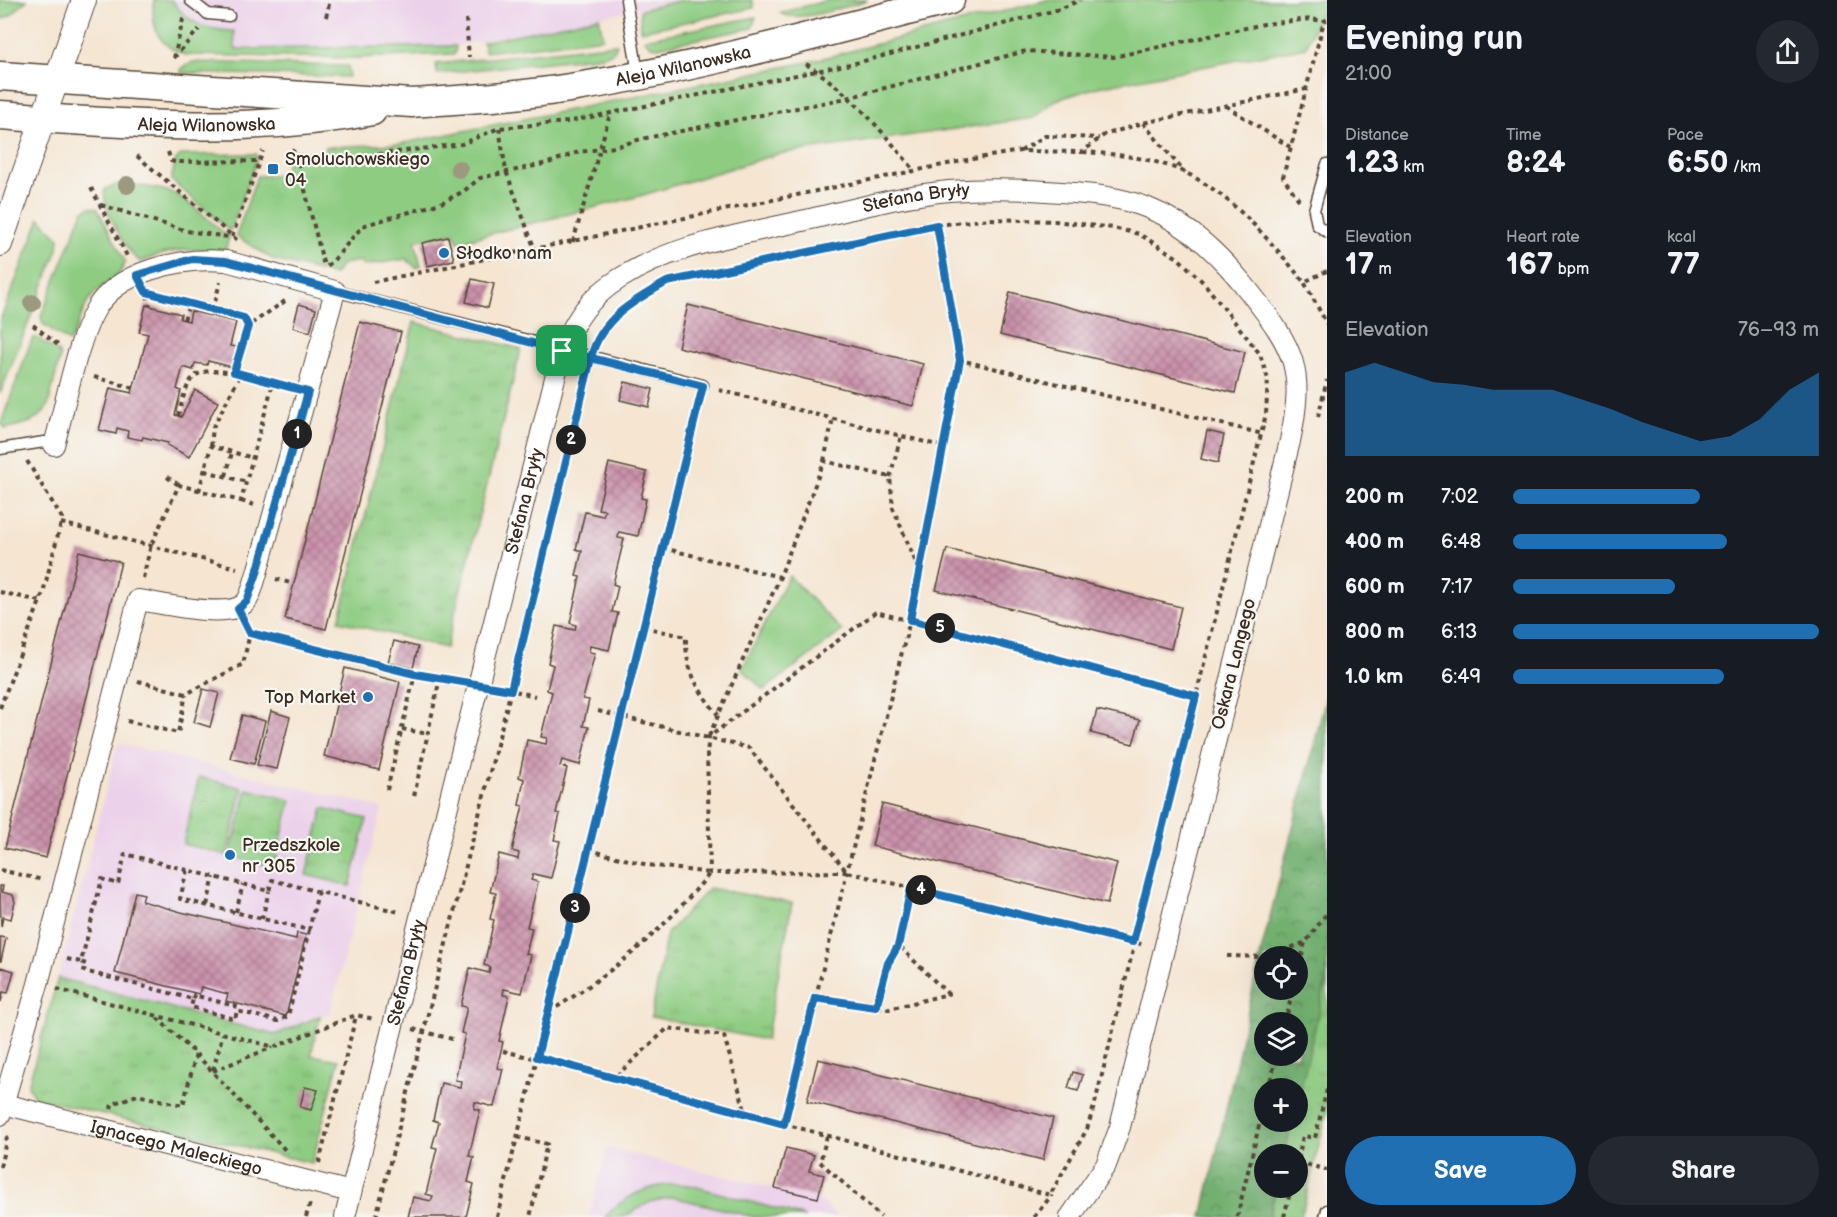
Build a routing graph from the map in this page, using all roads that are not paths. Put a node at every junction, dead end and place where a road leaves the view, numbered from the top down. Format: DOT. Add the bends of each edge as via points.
graph roads {
  1 [pos="84,0"];
  2 [pos="626,0"];
  3 [pos="950,0"];
  4 [pos="188,5"];
  5 [pos="229,16"];
  6 [pos="638,75"];
  7 [pos="0,76"];
  8 [pos="57,80"];
  9 [pos="412,103"];
  10 [pos="0,115"];
  11 [pos="44,118"];
  12 [pos="1327,164"];
  13 [pos="1096,195"];
  14 [pos="1327,232"];
  15 [pos="0,244"];
  16 [pos="335,291"];
  17 [pos="562,351"];
  18 [pos="703,386"];
  19 [pos="54,445"];
  20 [pos="0,449"];
  21 [pos="1,1107"];
  22 [pos="351,1192"];
  23 [pos="1327,1210"];
  24 [pos="345,1217"];
  25 [pos="1070,1217"];
  26 [pos="1325,1217"];
  1 -- 8 [label="street"];
  2 -- 6 [label="lane"];
  3 -- 6 [label="main road, Aleja Wilanowska"];
  4 -- 5 [label="lane" via="208,14"];
  6 -- 9 [label="main road, Aleja Wilanowska" via="526,94"];
  7 -- 8 [label="main road, Aleja Wilanowska"];
  8 -- 9 [label="main road, Aleja Wilanowska"];
  8 -- 11 [label="street"];
  9 -- 11 [label="main road, Aleja Wilanowska" via="336,118 269,125 170,125"];
  10 -- 11 [label="main road, Aleja Wilanowska"];
  11 -- 15 [label="street"];
  12 -- 14 [label="lane" via="1314,210 1317,225"];
  13 -- 17 [label="street, Stefana Bryły" via="1009,188 926,194 683,248 620,278 594,298 576,318"];
  13 -- 25 [label="street, Oskara Langego" via="1148,208 1193,233 1247,289 1284,339 1294,360 1296,404 1120,1127 1106,1165"];
  16 -- 17 [label="lane"];
  16 -- 19 [label="street" via="226,261 192,259 137,275 95,309 86,328"];
  16 -- 21 [label="street" via="247,601 238,609 222,611 138,600 38,984"];
  17 -- 18 [label="lane"];
  17 -- 22 [label="street, Stefana Bryły"];
  19 -- 20 [label="lane" via="44,442"];
  21 -- 22 [label="street, Ignacego Maleckiego"];
  22 -- 24 [label="street, Stefana Bryły"];
  23 -- 26 [label="lane"];
}
